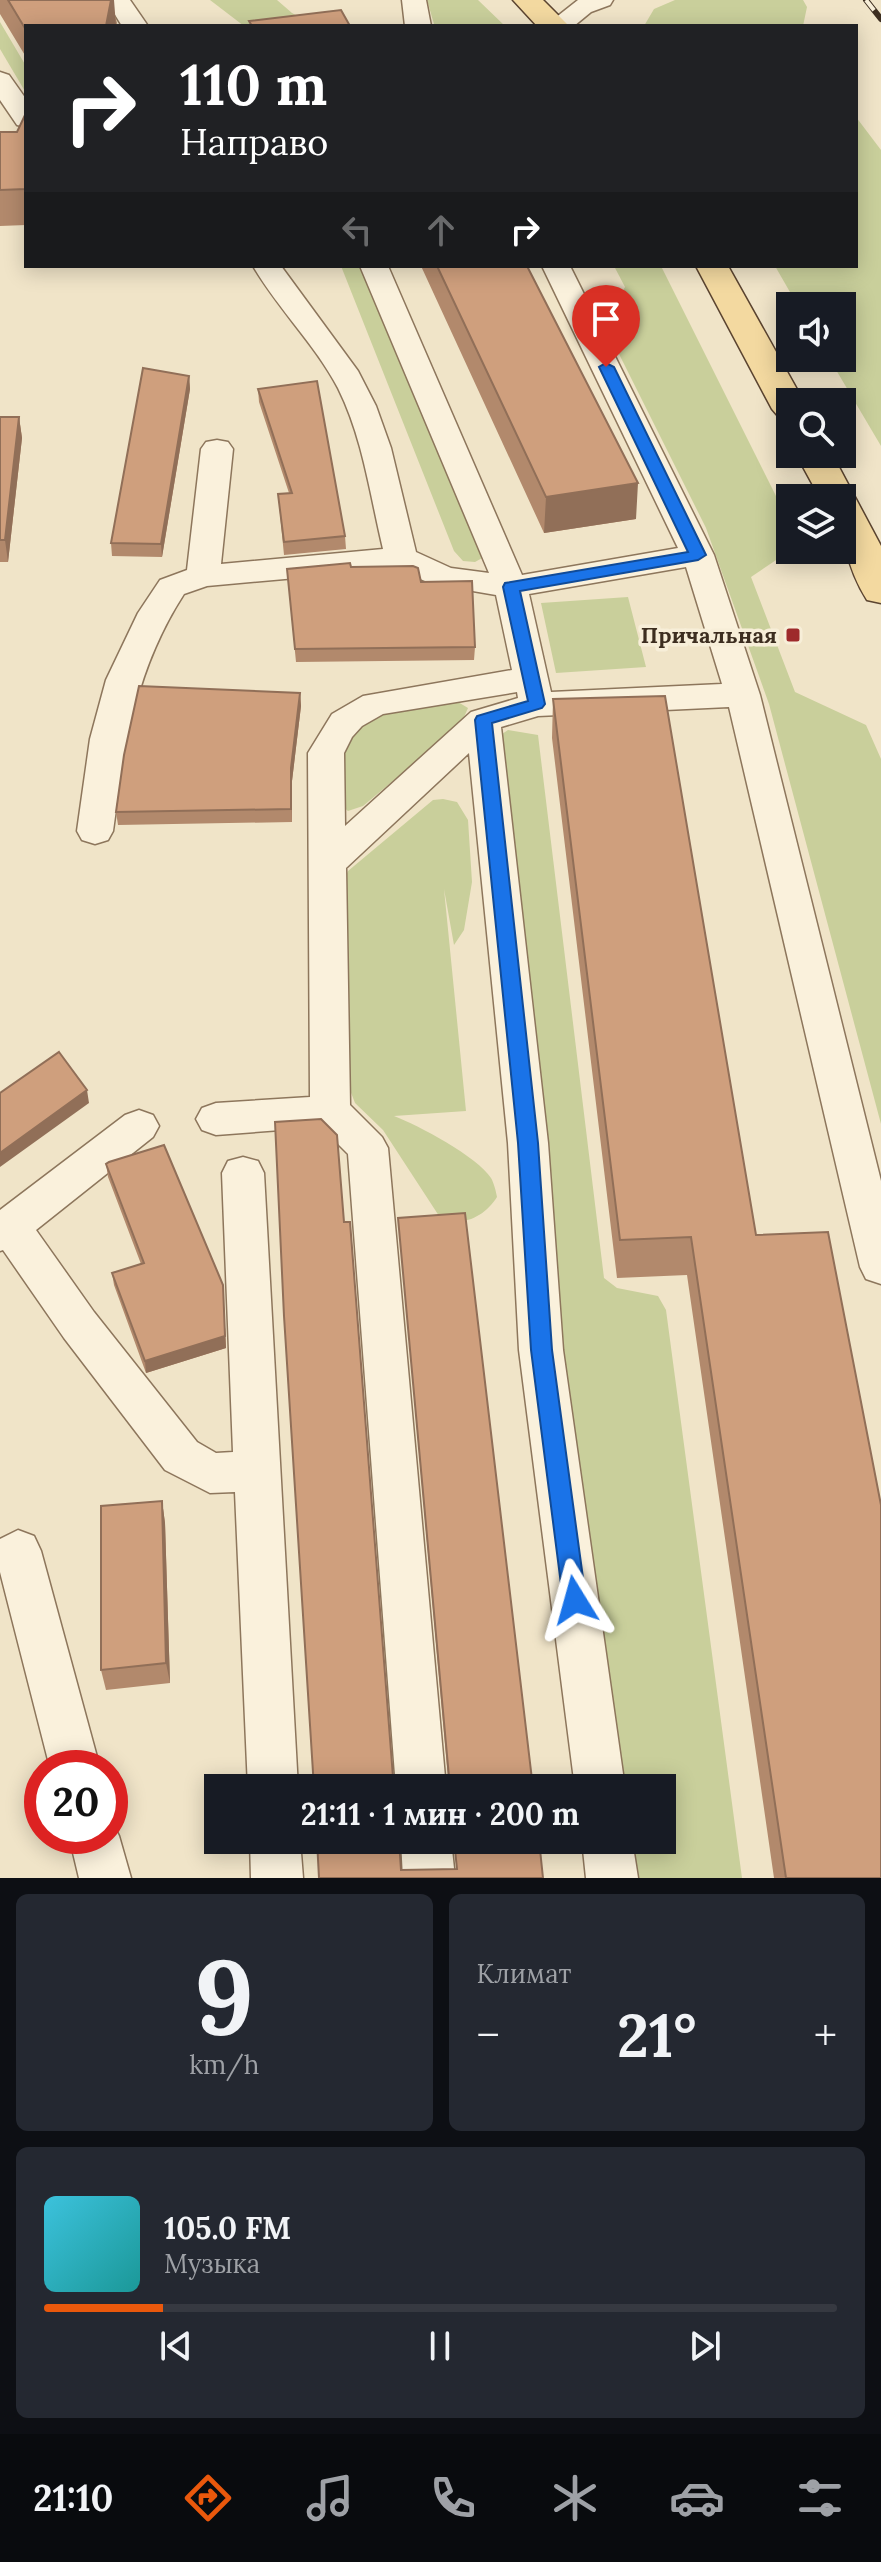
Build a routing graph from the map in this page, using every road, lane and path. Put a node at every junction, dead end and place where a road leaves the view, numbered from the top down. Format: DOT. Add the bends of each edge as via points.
graph roads {
  1 [pos="118,0"];
  2 [pos="414,0"];
  3 [pos="527,0"];
  4 [pos="601,0"];
  5 [pos="134,24"];
  6 [pos="418,24"];
  7 [pos="554,24"];
  8 [pos="559,24"];
  9 [pos="0,80"];
  10 [pos="24,116"];
  11 [pos="268,268"];
  12 [pos="375,268"];
  13 [pos="557,268"];
  14 [pos="713,268"];
  15 [pos="779,388"];
  16 [pos="217,449"];
  17 [pos="856,532"];
  18 [pos="698,555"];
  19 [pos="401,558"];
  20 [pos="203,576"];
  21 [pos="511,587"];
  22 [pos="881,591"];
  23 [pos="533,691"];
  24 [pos="743,695"];
  25 [pos="483,720"];
  26 [pos="95,831"];
  27 [pos="326,865"];
  28 [pos="330,1111"];
  29 [pos="216,1119"];
  30 [pos="139,1126"];
  31 [pos="243,1173"];
  32 [pos="5,1230"];
  33 [pos="881,1267"];
  34 [pos="257,1471"];
  35 [pos="18,1551"];
  36 [pos="70,1750"];
  37 [pos="272,1774"];
  38 [pos="420,1774"];
  39 [pos="598,1774"];
  40 [pos="99,1854"];
  41 [pos="276,1854"];
  42 [pos="427,1854"];
  43 [pos="609,1854"];
  44 [pos="105,1878"];
  45 [pos="277,1878"];
  46 [pos="429,1878"];
  47 [pos="612,1878"];
  1 -- 5 [label="lane"];
  2 -- 6 [label="lane"];
  3 -- 7 [label="main road"];
  4 -- 8 [label="lane"];
  9 -- 10 [label="lane"];
  11 -- 19 [label="lane" via="353,389"];
  12 -- 21 [label="lane"];
  13 -- 18 [label="lane"];
  14 -- 15 [label="main road"];
  16 -- 20 [label="lane"];
  17 -- 22 [label="main road"];
  18 -- 21 [label="lane"];
  18 -- 24 [label="lane"];
  19 -- 20 [label="lane"];
  19 -- 21 [label="lane" via="444,577"];
  20 -- 26 [label="lane" via="172,587 123,680"];
  21 -- 23 [label="lane"];
  23 -- 24 [label="lane"];
  23 -- 25 [label="lane"];
  23 -- 27 [label="lane" via="375,704 351,714 337,728 326,753"];
  24 -- 33 [label="lane"];
  25 -- 27 [label="lane"];
  25 -- 39 [label="lane" via="528,1143 541,1350"];
  27 -- 28 [label="lane"];
  28 -- 29 [label="lane"];
  28 -- 38 [label="lane" via="368,1148"];
  30 -- 32 [label="lane"];
  31 -- 34 [label="lane"];
  32 -- 34 [label="lane" via="181,1456 210,1473"];
  34 -- 37 [label="lane"];
  35 -- 36 [label="lane"];
  40 -- 44 [label="lane"];
  41 -- 45 [label="lane"];
  42 -- 46 [label="lane"];
  43 -- 47 [label="lane"];
}
